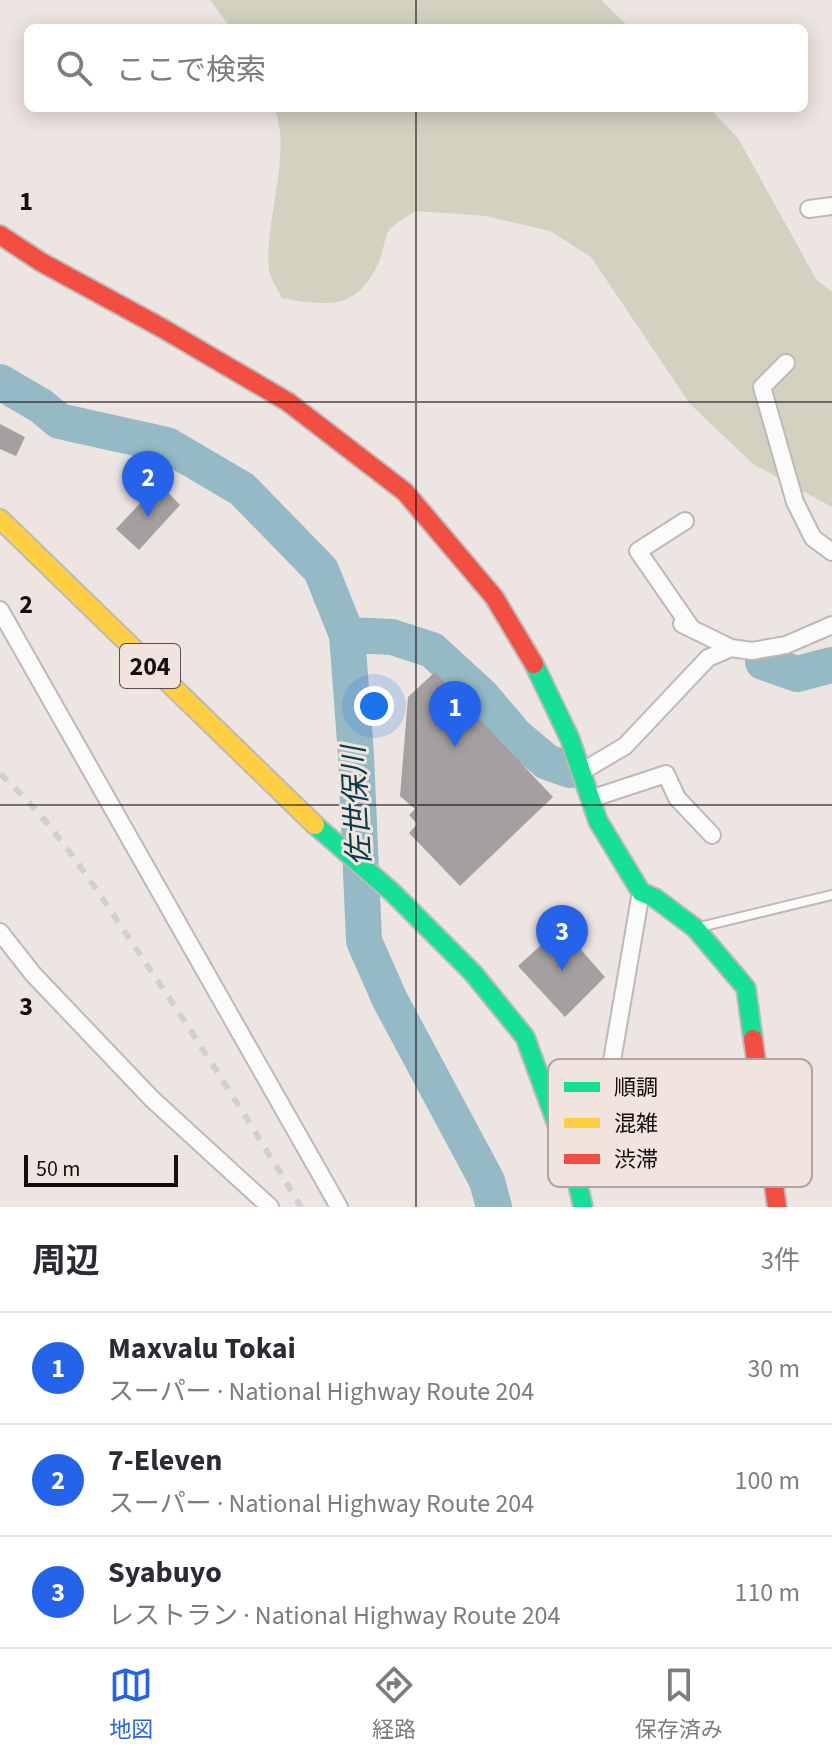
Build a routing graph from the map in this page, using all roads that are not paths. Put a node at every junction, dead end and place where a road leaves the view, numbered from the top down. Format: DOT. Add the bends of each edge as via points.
graph roads {
  1 [pos="832,206"];
  2 [pos="809,209"];
  3 [pos="0,235"];
  4 [pos="786,363"];
  5 [pos="0,519"];
  6 [pos="685,521"];
  7 [pos="832,552"];
  8 [pos="0,610"];
  9 [pos="672,619"];
  10 [pos="832,625"];
  11 [pos="692,629"];
  12 [pos="731,648"];
  13 [pos="581,772"];
  14 [pos="590,799"];
  15 [pos="712,835"];
  16 [pos="641,892"];
  17 [pos="832,895"];
  18 [pos="695,928"];
  19 [pos="0,932"];
  20 [pos="612,1059"];
  21 [pos="756,1059"];
  22 [pos="548,1100"];
  23 [pos="578,1187"];
  24 [pos="774,1187"];
  25 [pos="270,1207"];
  26 [pos="339,1207"];
  27 [pos="583,1207"];
  28 [pos="777,1207"];
  1 -- 2 [label="street"];
  3 -- 13 [label="main road" via="288,402 405,492 503,610 527,649"];
  4 -- 7 [label="street" via="762,387 795,502 813,538"];
  5 -- 22 [label="main road, 204" via="473,973 525,1037"];
  6 -- 11 [label="street" via="638,551"];
  8 -- 26 [label="street"];
  9 -- 11 [label="street"];
  10 -- 12 [label="street" via="786,645 752,651"];
  11 -- 12 [label="street"];
  12 -- 13 [label="street" via="708,658 625,746"];
  13 -- 14 [label="main road"];
  14 -- 15 [label="street" via="666,774 677,798"];
  14 -- 16 [label="main road"];
  16 -- 18 [label="main road"];
  16 -- 20 [label="street"];
  17 -- 18 [label="lane"];
  18 -- 21 [label="main road" via="746,988"];
  19 -- 25 [label="street" via="152,1099"];
  23 -- 27 [label="main road, 204"];
  24 -- 28 [label="main road"];
}
